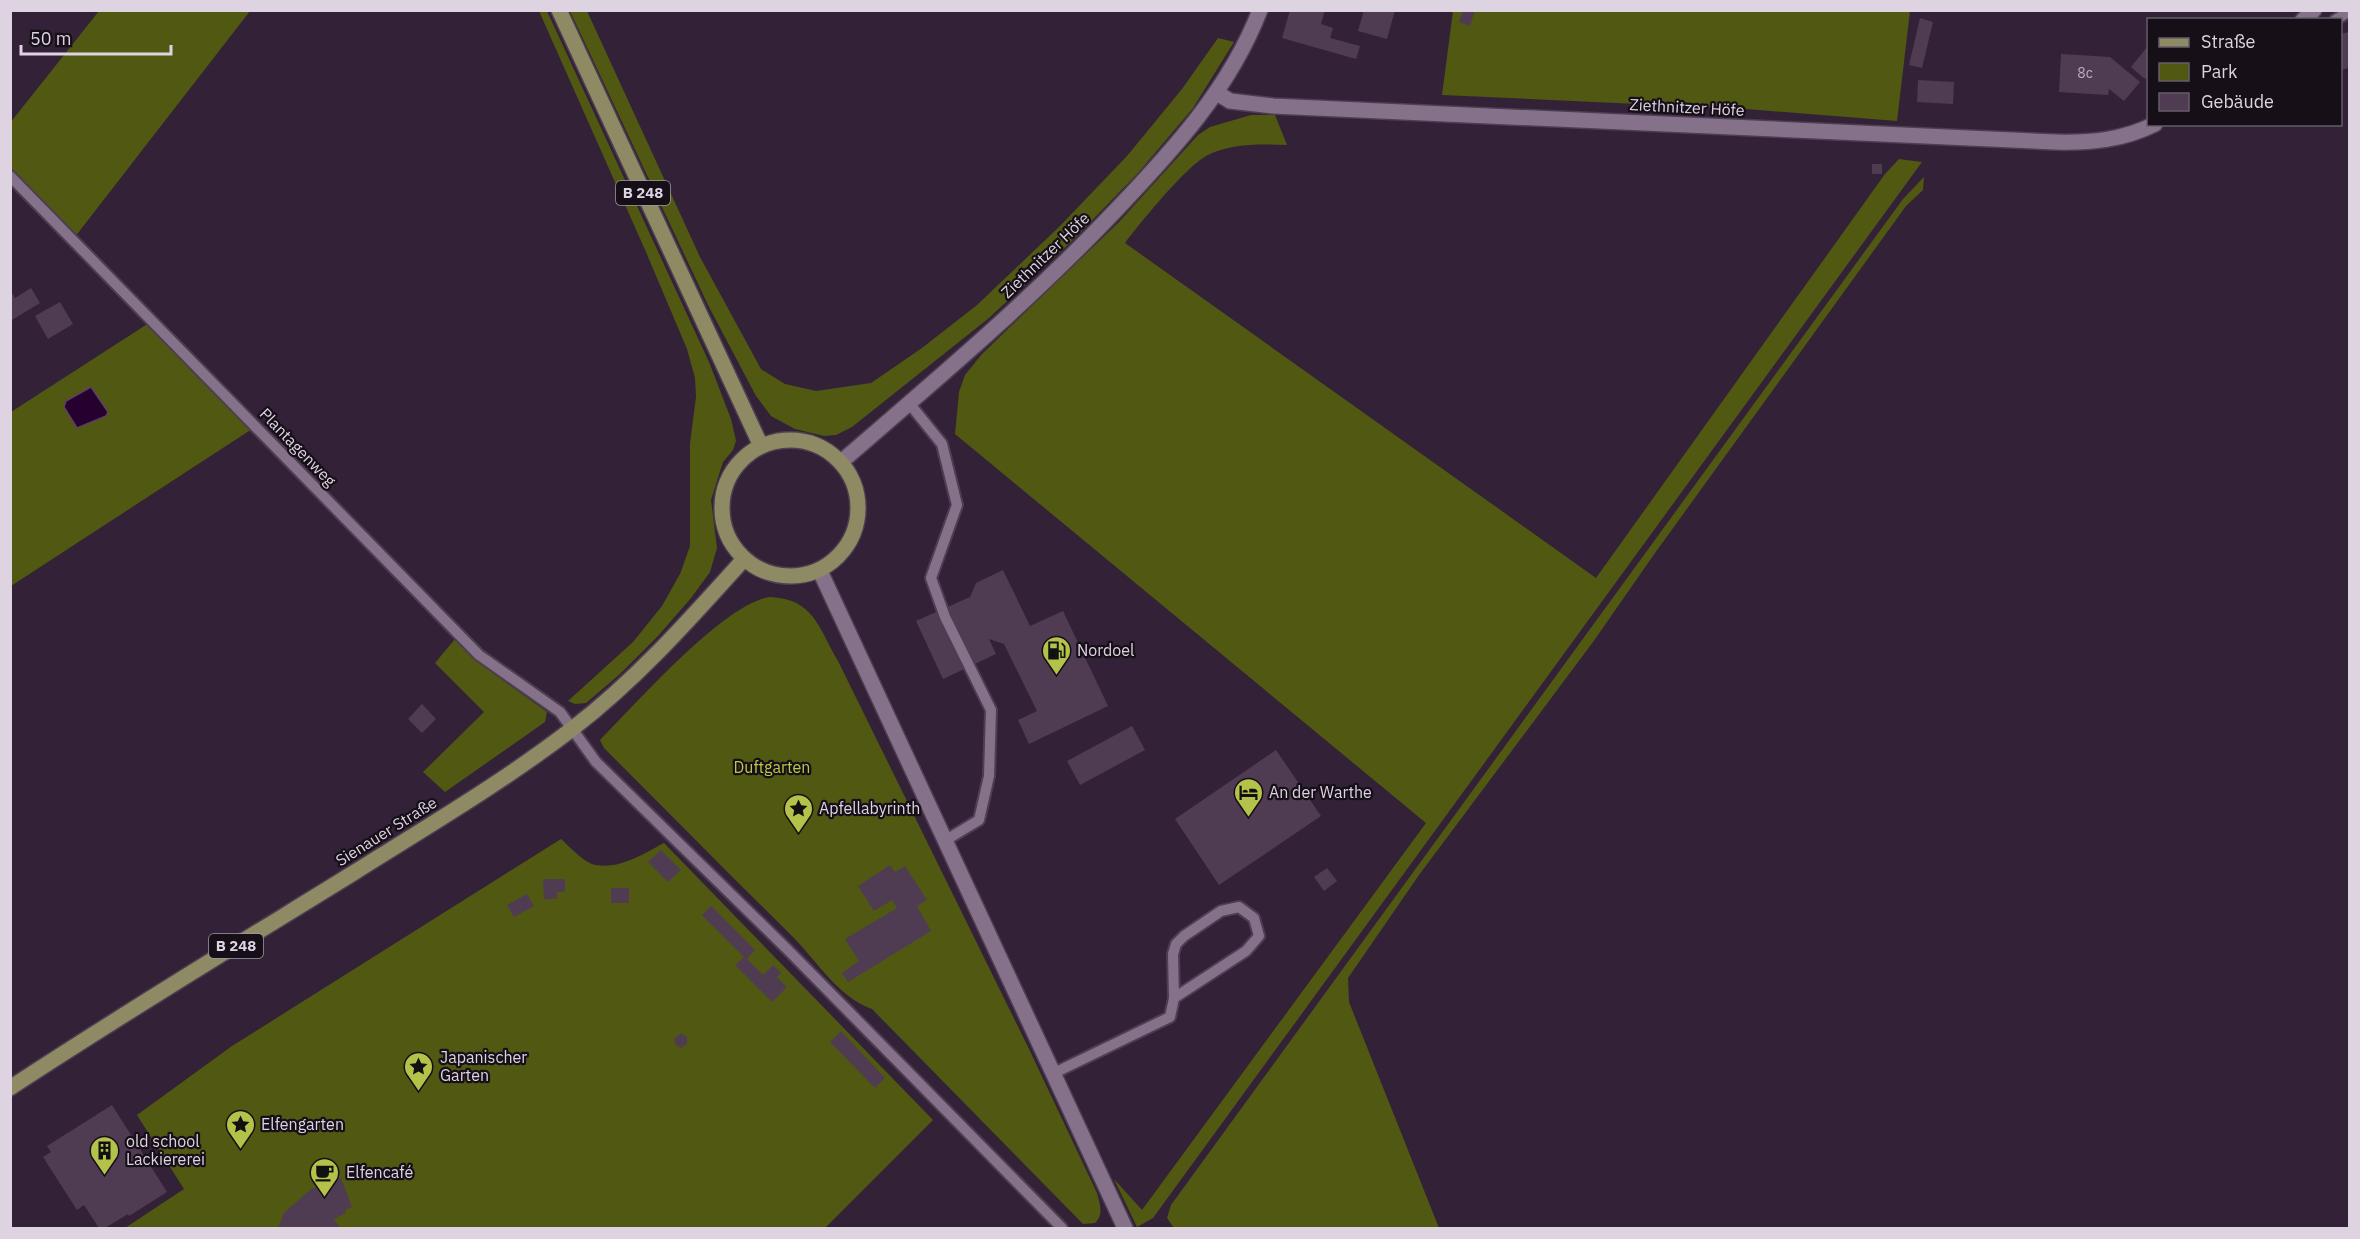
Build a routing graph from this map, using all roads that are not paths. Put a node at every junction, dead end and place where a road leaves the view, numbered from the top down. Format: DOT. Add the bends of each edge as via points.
graph roads {
  1 [pos="559,10"];
  2 [pos="1260,10"];
  3 [pos="1217,93"];
  4 [pos="2151,126"];
  5 [pos="10,176"];
  6 [pos="909,403"];
  7 [pos="761,446"];
  8 [pos="841,462"];
  9 [pos="744,559"];
  10 [pos="820,571"];
  11 [pos="573,728"];
  12 [pos="946,840"];
  13 [pos="1174,998"];
  14 [pos="1052,1074"];
  15 [pos="10,1088"];
  16 [pos="1062,1228"];
  17 [pos="1125,1228"];
  1 -- 7 [label="main road, B 248"];
  2 -- 3 [label="main road, Ziethnitzer Höfe" via="1245,46"];
  3 -- 4 [label="main road, Ziethnitzer Höfe" via="1230,101 1266,105 2055,142 2101,141"];
  3 -- 6 [label="main road, Ziethnitzer Höfe" via="1158,164 1062,265"];
  5 -- 11 [label="lane, Plantagenweg" via="479,655 554,706"];
  6 -- 8 [label="main road, Ziethnitzer Höfe"];
  6 -- 12 [label="lane" via="942,444 957,505 931,578 945,617 991,710 988,776 979,820"];
  7 -- 8 [label="main road" via="781,440 803,441 823,448"];
  7 -- 9 [label="main road" via="732,472 721,508 732,545"];
  8 -- 10 [label="main road" via="853,479 859,500 858,521 851,541 838,558"];
  9 -- 10 [label="main road" via="761,571 781,577 801,577"];
  9 -- 11 [label="main road, Sienauer Straße / B 248" via="669,643"];
  10 -- 12 [label="main road"];
  11 -- 15 [label="main road, Sienauer Straße / B 248" via="462,805"];
  11 -- 16 [label="lane, Plantagenweg" via="596,762"];
  12 -- 14 [label="main road"];
  13 -- 13 [label="lane" via="1176,944 1221,911 1239,907 1254,918 1259,936 1246,951"];
  13 -- 14 [label="lane" via="1170,1017"];
  14 -- 17 [label="main road"];
}
